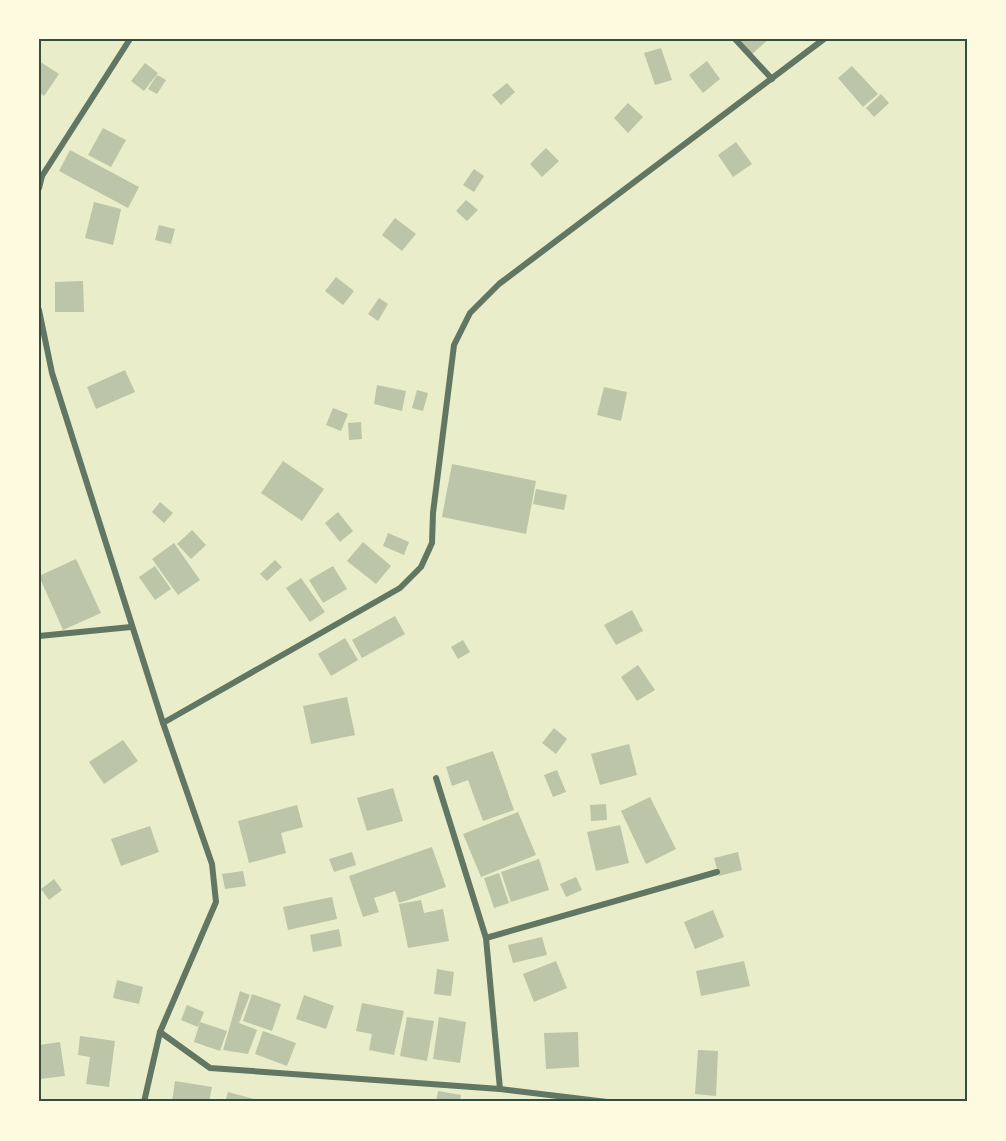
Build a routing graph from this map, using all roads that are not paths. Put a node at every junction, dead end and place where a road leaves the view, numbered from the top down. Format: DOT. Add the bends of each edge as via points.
graph roads {
  1 [pos="130,39"];
  2 [pos="735,39"];
  3 [pos="824,39"];
  4 [pos="772,79"];
  5 [pos="39,188"];
  6 [pos="39,310"];
  7 [pos="132,627"];
  8 [pos="39,636"];
  9 [pos="163,723"];
  10 [pos="436,778"];
  11 [pos="717,872"];
  12 [pos="486,938"];
  13 [pos="160,1032"];
  14 [pos="500,1089"];
  15 [pos="144,1102"];
  16 [pos="607,1102"];
  1 -- 5 [label="street" via="42,176"];
  2 -- 4 [label="street"];
  3 -- 4 [label="street"];
  4 -- 9 [label="street" via="499,284 470,314 454,345 432,543 421,567 400,588"];
  6 -- 7 [label="street" via="52,373"];
  7 -- 8 [label="street"];
  7 -- 9 [label="street"];
  9 -- 13 [label="street" via="212,864 216,902"];
  10 -- 12 [label="street"];
  11 -- 12 [label="street"];
  12 -- 14 [label="street"];
  13 -- 14 [label="street" via="210,1068"];
  13 -- 15 [label="street"];
  14 -- 16 [label="street"];
}
